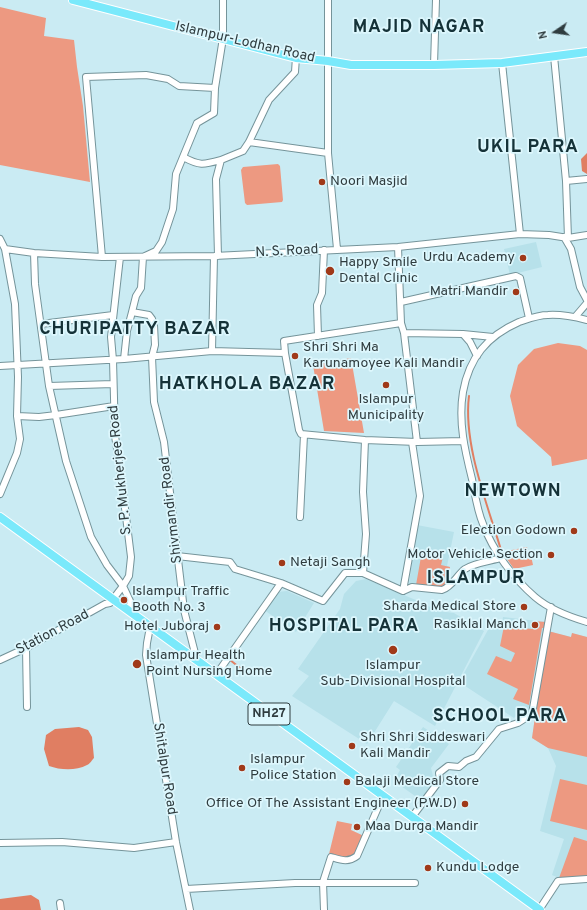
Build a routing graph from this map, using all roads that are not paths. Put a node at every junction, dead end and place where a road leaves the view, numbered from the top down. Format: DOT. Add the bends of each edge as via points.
graph roads {
  1 [pos="73,0"];
  2 [pos="223,0"];
  3 [pos="328,0"];
  4 [pos="436,0"];
  5 [pos="223,38"];
  6 [pos="587,52"];
  7 [pos="554,56"];
  8 [pos="296,57"];
  9 [pos="328,61"];
  10 [pos="502,63"];
  11 [pos="434,65"];
  12 [pos="215,88"];
  13 [pos="250,142"];
  14 [pos="328,153"];
  15 [pos="183,157"];
  16 [pos="221,160"];
  17 [pos="587,179"];
  18 [pos="566,182"];
  19 [pos="520,234"];
  20 [pos="587,235"];
  21 [pos="566,237"];
  22 [pos="0,239"];
  23 [pos="398,246"];
  24 [pos="3,249"];
  25 [pos="336,249"];
  26 [pos="324,250"];
  27 [pos="34,253"];
  28 [pos="216,256"];
  29 [pos="102,257"];
  30 [pos="120,257"];
  31 [pos="143,257"];
  32 [pos="401,302"];
  33 [pos="587,302"];
  34 [pos="132,312"];
  35 [pos="113,315"];
  36 [pos="575,317"];
  37 [pos="529,318"];
  38 [pos="587,320"];
  39 [pos="401,323"];
  40 [pos="41,324"];
  41 [pos="404,333"];
  42 [pos="463,334"];
  43 [pos="318,336"];
  44 [pos="493,337"];
  45 [pos="212,352"];
  46 [pos="285,353"];
  47 [pos="477,356"];
  48 [pos="152,358"];
  49 [pos="113,360"];
  50 [pos="124,360"];
  51 [pos="46,363"];
  52 [pos="0,366"];
  53 [pos="18,366"];
  54 [pos="113,384"];
  55 [pos="49,386"];
  56 [pos="114,406"];
  57 [pos="56,415"];
  58 [pos="17,416"];
  59 [pos="304,435"];
  60 [pos="365,440"];
  61 [pos="463,441"];
  62 [pos="414,442"];
  63 [pos="0,494"];
  64 [pos="0,517"];
  65 [pos="300,517"];
  66 [pos="177,556"];
  67 [pos="501,558"];
  68 [pos="362,573"];
  69 [pos="281,583"];
  70 [pos="124,586"];
  71 [pos="403,591"];
  72 [pos="109,602"];
  73 [pos="551,607"];
  74 [pos="134,615"];
  75 [pos="587,622"];
  76 [pos="150,627"];
  77 [pos="26,648"];
  78 [pos="0,660"];
  79 [pos="198,662"];
  80 [pos="216,676"];
  81 [pos="27,706"];
  82 [pos="383,796"];
  83 [pos="412,817"];
  84 [pos="176,842"];
  85 [pos="0,843"];
  86 [pos="587,879"];
  87 [pos="323,882"];
  88 [pos="415,883"];
  89 [pos="186,889"];
  90 [pos="190,910"];
  91 [pos="324,910"];
  92 [pos="539,910"];
  1 -- 5 [label="main road, Islampur-Lodhan Road"];
  2 -- 5 [label="street"];
  3 -- 9 [label="street"];
  4 -- 11 [label="street"];
  5 -- 8 [label="main road, Islampur-Lodhan Road"];
  5 -- 12 [label="street"];
  6 -- 7 [label="main road, Islampur-Lodhan Road"];
  7 -- 10 [label="main road, Islampur-Lodhan Road"];
  7 -- 18 [label="street"];
  8 -- 9 [label="main road, Islampur-Lodhan Road"];
  8 -- 13 [label="street" via="295,72 269,100"];
  9 -- 11 [label="main road, Islampur-Lodhan Road" via="351,65"];
  9 -- 14 [label="street"];
  10 -- 11 [label="main road, Islampur-Lodhan Road"];
  10 -- 19 [label="street"];
  12 -- 15 [label="street" via="214,113 197,123"];
  12 -- 29 [label="street" via="180,86 168,79 146,75 86,77"];
  13 -- 14 [label="street"];
  13 -- 16 [label="street" via="243,151"];
  14 -- 25 [label="street"];
  15 -- 16 [label="street" via="195,164"];
  15 -- 31 [label="street" via="176,174 173,209 162,242 156,250"];
  16 -- 28 [label="street" via="216,179"];
  17 -- 18 [label="street"];
  18 -- 21 [label="street"];
  19 -- 21 [label="street, N. S. Road"];
  19 -- 23 [label="street, N. S. Road"];
  20 -- 21 [label="street, N. S. Road"];
  21 -- 33 [label="street" via="580,288"];
  22 -- 24 [label="street"];
  23 -- 25 [label="street, N. S. Road"];
  23 -- 32 [label="street"];
  24 -- 27 [label="street, N. S. Road"];
  24 -- 53 [label="street" via="14,304"];
  25 -- 26 [label="street, N. S. Road"];
  26 -- 28 [label="street, N. S. Road"];
  26 -- 43 [label="street" via="322,293 317,305"];
  27 -- 29 [label="street, N. S. Road"];
  27 -- 40 [label="street" via="35,284"];
  28 -- 31 [label="street, N. S. Road"];
  28 -- 45 [label="street"];
  29 -- 30 [label="street, N. S. Road"];
  30 -- 31 [label="street, N. S. Road"];
  30 -- 35 [label="street, S. P. Mukherjee Road"];
  31 -- 34 [label="street" via="141,288"];
  32 -- 37 [label="street" via="516,276 520,278"];
  32 -- 39 [label="street"];
  33 -- 36 [label="street"];
  34 -- 48 [label="street, Shivmandir Road" via="149,315 152,319 155,345"];
  34 -- 50 [label="street"];
  35 -- 40 [label="street"];
  35 -- 49 [label="street, S. P. Mukherjee Road"];
  36 -- 37 [label="street" via="548,315"];
  36 -- 38 [label="street"];
  37 -- 44 [label="street" via="505,328"];
  39 -- 41 [label="street"];
  39 -- 43 [label="street"];
  40 -- 51 [label="street"];
  41 -- 42 [label="street"];
  41 -- 62 [label="street"];
  42 -- 44 [label="street"];
  42 -- 47 [label="street"];
  43 -- 46 [label="street" via="284,341"];
  44 -- 47 [label="street"];
  45 -- 46 [label="street"];
  45 -- 48 [label="street"];
  46 -- 59 [label="street" via="299,430"];
  47 -- 61 [label="street" via="469,370 463,392"];
  48 -- 50 [label="street"];
  48 -- 66 [label="street, Shivmandir Road" via="154,402 164,442"];
  49 -- 50 [label="street"];
  49 -- 51 [label="street"];
  49 -- 54 [label="street, S. P. Mukherjee Road"];
  51 -- 53 [label="street"];
  51 -- 55 [label="street"];
  52 -- 53 [label="street"];
  53 -- 58 [label="street"];
  54 -- 55 [label="street"];
  54 -- 56 [label="street, S. P. Mukherjee Road"];
  55 -- 57 [label="street"];
  56 -- 57 [label="street"];
  56 -- 70 [label="street, S. P. Mukherjee Road" via="115,436 131,557 129,576"];
  57 -- 58 [label="street"];
  57 -- 70 [label="street" via="66,461 91,537 107,565"];
  58 -- 63 [label="street" via="20,439 17,453"];
  59 -- 60 [label="street"];
  59 -- 65 [label="street"];
  60 -- 62 [label="street"];
  60 -- 68 [label="street" via="363,492 366,534"];
  61 -- 62 [label="street"];
  61 -- 67 [label="street" via="481,518"];
  62 -- 71 [label="street" via="420,496"];
  64 -- 72 [label="main road, NH27"];
  66 -- 69 [label="street" via="230,562 235,569"];
  66 -- 79 [label="street, Shivmandir Road" via="184,610"];
  67 -- 71 [label="street" via="468,567 447,589 412,588"];
  67 -- 73 [label="street" via="520,584 536,599"];
  68 -- 69 [label="street" via="345,573 322,601"];
  68 -- 71 [label="street"];
  69 -- 80 [label="street"];
  70 -- 72 [label="street"];
  70 -- 74 [label="street"];
  72 -- 74 [label="main road, NH27"];
  72 -- 77 [label="street, Station Road"];
  73 -- 75 [label="street"];
  73 -- 83 [label="street" via="532,714 518,723 499,729 476,757 459,767 448,766 440,773 439,782"];
  74 -- 76 [label="main road, NH27"];
  76 -- 79 [label="main road, NH27"];
  76 -- 84 [label="street, Shitalpur Road" via="146,655"];
  77 -- 78 [label="street, Station Road"];
  77 -- 81 [label="street"];
  79 -- 80 [label="main road, NH27"];
  80 -- 82 [label="main road, NH27"];
  82 -- 83 [label="main road, NH27"];
  82 -- 87 [label="street" via="357,856 347,861 331,857"];
  83 -- 92 [label="main road, NH27"];
  84 -- 85 [label="street" via="134,848 62,842"];
  84 -- 89 [label="street, Shitalpur Road"];
  86 -- 92 [label="street" via="558,881"];
  87 -- 88 [label="street"];
  87 -- 89 [label="street"];
  87 -- 91 [label="street"];
  89 -- 90 [label="street, Shitalpur Road"];
}
